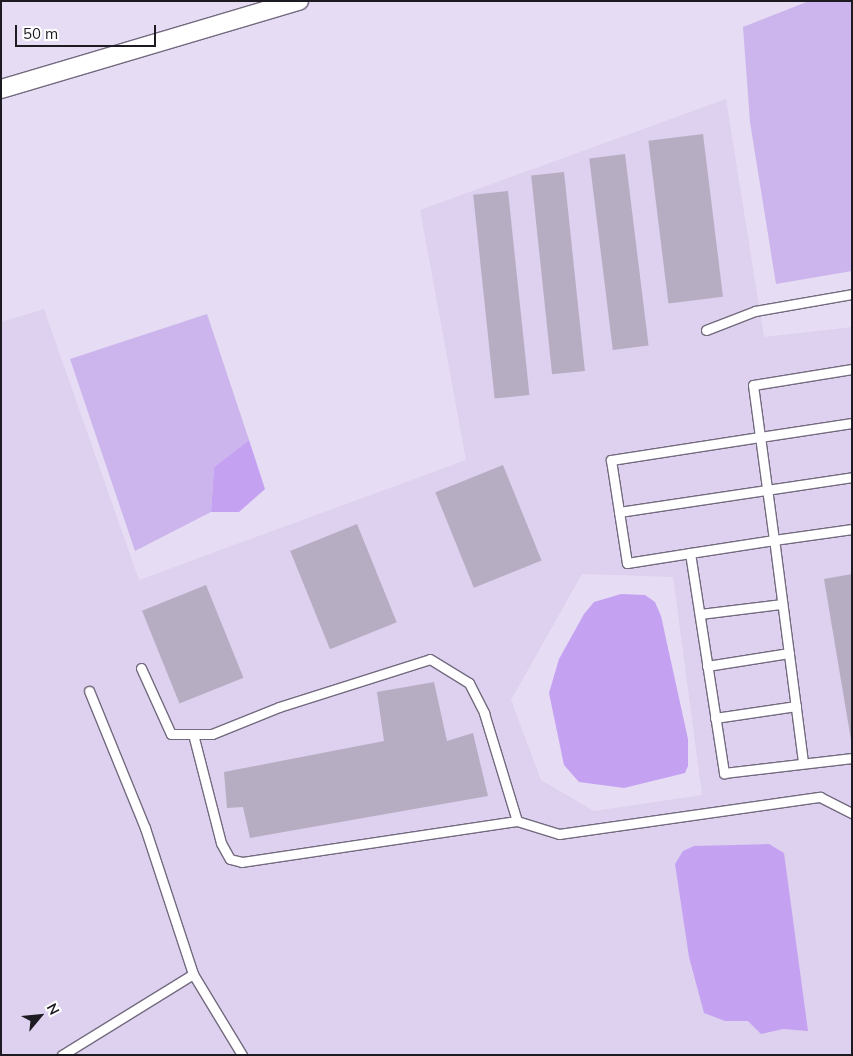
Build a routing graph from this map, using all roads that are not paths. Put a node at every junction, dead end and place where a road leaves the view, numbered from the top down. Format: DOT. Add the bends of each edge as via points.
graph roads {
  1 [pos="299,1"];
  2 [pos="1,89"];
  3 [pos="852,294"];
  4 [pos="706,330"];
  5 [pos="852,369"];
  6 [pos="852,423"];
  7 [pos="760,437"];
  8 [pos="852,477"];
  9 [pos="767,490"];
  10 [pos="619,512"];
  11 [pos="852,529"];
  12 [pos="774,540"];
  13 [pos="690,553"];
  14 [pos="782,604"];
  15 [pos="700,614"];
  16 [pos="789,654"];
  17 [pos="707,666"];
  18 [pos="141,668"];
  19 [pos="89,690"];
  20 [pos="796,706"];
  21 [pos="715,718"];
  22 [pos="193,734"];
  23 [pos="852,758"];
  24 [pos="803,762"];
  25 [pos="852,813"];
  26 [pos="516,820"];
  27 [pos="193,974"];
  28 [pos="62,1055"];
  29 [pos="242,1055"];
  1 -- 2 [label="street"];
  3 -- 4 [label="lane" via="755,311"];
  5 -- 7 [label="lane" via="753,384"];
  6 -- 7 [label="lane"];
  7 -- 9 [label="lane"];
  7 -- 10 [label="lane" via="611,460"];
  8 -- 9 [label="lane"];
  9 -- 10 [label="lane"];
  9 -- 12 [label="lane"];
  10 -- 13 [label="lane" via="627,563"];
  11 -- 12 [label="lane"];
  12 -- 13 [label="lane"];
  12 -- 14 [label="lane"];
  13 -- 15 [label="lane"];
  14 -- 15 [label="lane"];
  14 -- 16 [label="lane"];
  15 -- 17 [label="lane"];
  16 -- 17 [label="lane"];
  16 -- 20 [label="lane"];
  17 -- 21 [label="lane"];
  18 -- 22 [label="lane" via="171,734"];
  19 -- 27 [label="lane" via="145,828"];
  20 -- 21 [label="lane"];
  20 -- 24 [label="lane"];
  21 -- 24 [label="lane" via="724,774"];
  22 -- 26 [label="lane" via="221,843 230,859 242,862"];
  22 -- 26 [label="lane" via="212,734 280,707 430,659 469,683 484,713"];
  23 -- 24 [label="lane"];
  25 -- 26 [label="lane" via="820,797 559,834"];
  27 -- 28 [label="lane"];
  27 -- 29 [label="lane"];
}
